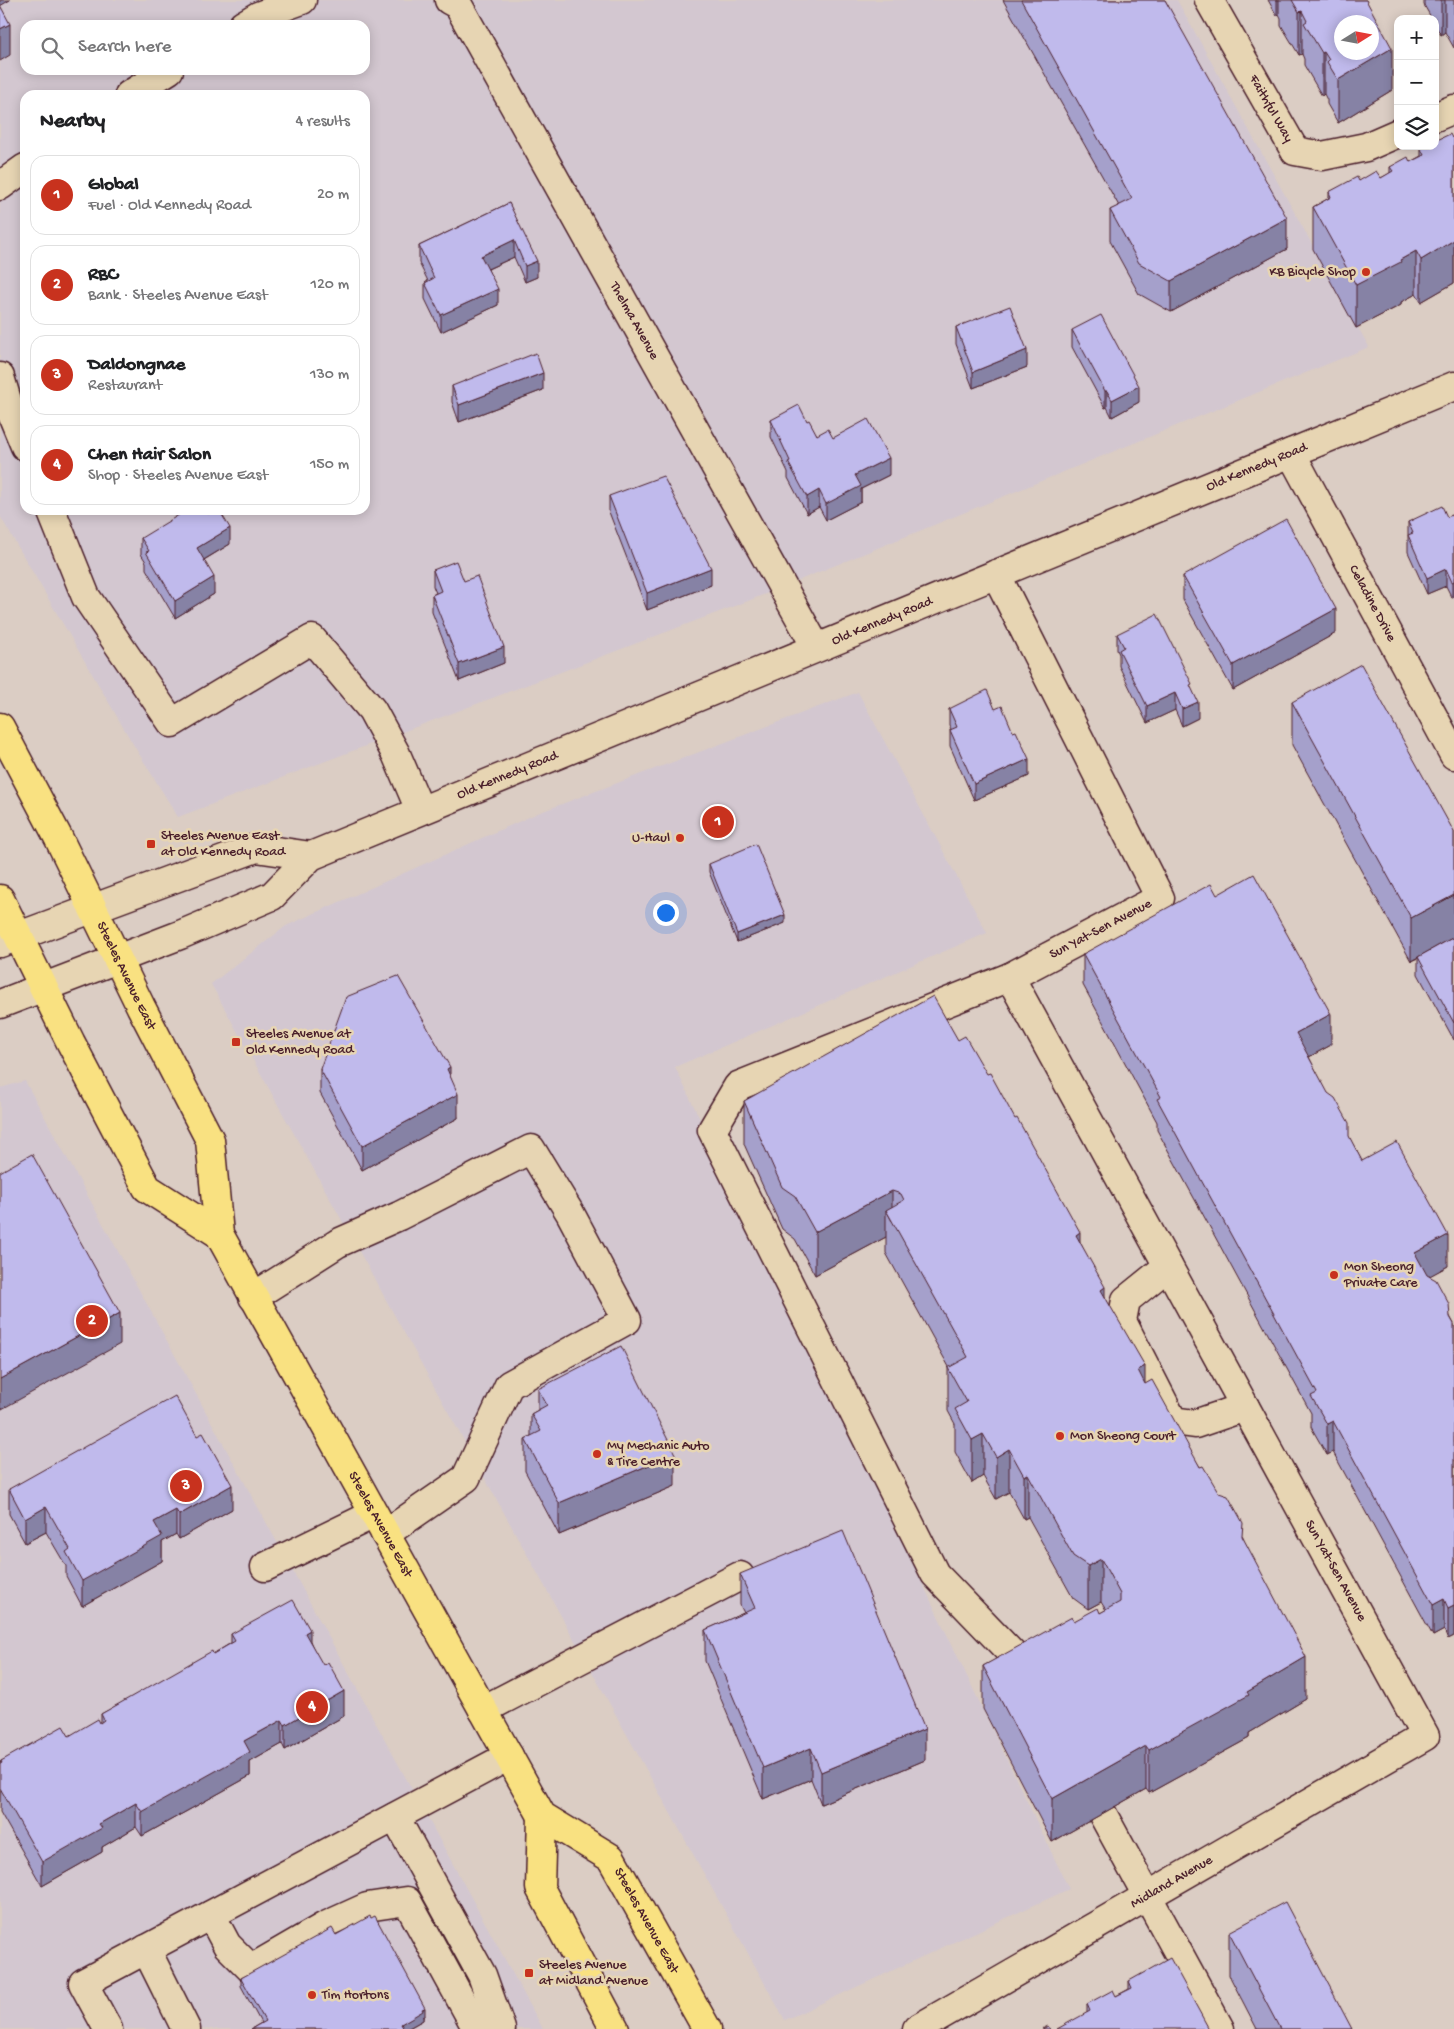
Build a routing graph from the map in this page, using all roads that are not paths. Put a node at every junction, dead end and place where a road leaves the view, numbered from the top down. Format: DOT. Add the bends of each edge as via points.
graph roads {
  1 [pos="302,0"];
  2 [pos="448,0"];
  3 [pos="1209,0"];
  4 [pos="251,20"];
  5 [pos="161,75"];
  6 [pos="137,90"];
  7 [pos="1454,109"];
  8 [pos="1439,115"];
  9 [pos="1394,135"];
  10 [pos="20,172"];
  11 [pos="0,186"];
  12 [pos="0,377"];
  13 [pos="1454,386"];
  14 [pos="20,434"];
  15 [pos="1291,453"];
  16 [pos="53,515"];
  17 [pos="996,574"];
  18 [pos="816,648"];
  19 [pos="0,727"];
  20 [pos="1454,755"];
  21 [pos="420,810"];
  22 [pos="311,856"];
  23 [pos="0,899"];
  24 [pos="93,909"];
  25 [pos="9,940"];
  26 [pos="118,959"];
  27 [pos="1010,977"];
  28 [pos="44,987"];
  29 [pos="0,1004"];
  30 [pos="219,1234"];
  31 [pos="1168,1266"];
  32 [pos="253,1297"];
  33 [pos="1245,1407"];
  34 [pos="379,1524"];
  35 [pos="264,1567"];
  36 [pos="740,1576"];
  37 [pos="1044,1706"];
  38 [pos="483,1710"];
  39 [pos="1425,1736"];
  40 [pos="509,1756"];
  41 [pos="1072,1757"];
  42 [pos="542,1816"];
  43 [pos="396,1817"];
  44 [pos="1148,1896"];
  45 [pos="211,1914"];
  46 [pos="146,1949"];
  47 [pos="108,2029"];
  48 [pos="186,2029"];
  49 [pos="477,2029"];
  50 [pos="501,2029"];
  51 [pos="614,2029"];
  52 [pos="707,2029"];
  53 [pos="917,2029"];
  54 [pos="1220,2029"];
  1 -- 4 [label="street"];
  2 -- 18 [label="street, Thelma Avenue" via="458,5"];
  3 -- 9 [label="street, Faithful Way" via="1295,152 1322,156 1366,147"];
  5 -- 6 [label="street"];
  7 -- 8 [label="street"];
  10 -- 11 [label="street"];
  12 -- 14 [label="street"];
  13 -- 15 [label="street, Old Kennedy Road"];
  15 -- 17 [label="street, Old Kennedy Road"];
  15 -- 20 [label="street, Celadine Drive"];
  16 -- 21 [label="street" via="86,597 172,723 312,639 372,710 396,754"];
  17 -- 18 [label="street, Old Kennedy Road"];
  17 -- 27 [label="street, Sun Yat-Sen Avenue" via="1160,898"];
  18 -- 21 [label="street, Old Kennedy Road"];
  19 -- 24 [label="main road, Steeles Avenue East"];
  21 -- 22 [label="street, Old Kennedy Road"];
  22 -- 24 [label="street" via="256,848"];
  22 -- 26 [label="street, Old Kennedy Road" via="272,896"];
  23 -- 25 [label="main road, Steeles Avenue East"];
  24 -- 25 [label="street"];
  24 -- 26 [label="main road, Steeles Avenue East"];
  25 -- 28 [label="main road, Steeles Avenue East"];
  26 -- 28 [label="street, Old Kennedy Road"];
  26 -- 30 [label="main road, Steeles Avenue East" via="210,1140"];
  27 -- 31 [label="street, Sun Yat-Sen Avenue"];
  27 -- 37 [label="street" via="738,1086 712,1130 935,1574 1021,1663"];
  28 -- 29 [label="street, Old Kennedy Road"];
  28 -- 30 [label="main road, Steeles Avenue East" via="147,1188"];
  30 -- 32 [label="main road, Steeles Avenue East"];
  31 -- 33 [label="street, Sun Yat-Sen Avenue"];
  31 -- 33 [label="street" via="1126,1300 1122,1321 1173,1422 1195,1424"];
  32 -- 34 [label="main road, Steeles Avenue East"];
  32 -- 34 [label="street" via="338,1244 531,1149 570,1213 627,1320 509,1385 466,1478"];
  33 -- 39 [label="street, Sun Yat-Sen Avenue"];
  34 -- 35 [label="street"];
  34 -- 38 [label="main road, Steeles Avenue East"];
  36 -- 38 [label="street"];
  38 -- 40 [label="main road, Steeles Avenue East"];
  39 -- 44 [label="street, Midland Avenue"];
  40 -- 42 [label="main road, Steeles Avenue East"];
  40 -- 43 [label="street"];
  41 -- 44 [label="street"];
  42 -- 51 [label="main road" via="540,1888"];
  42 -- 52 [label="main road, Steeles Avenue East" via="611,1858"];
  43 -- 45 [label="street"];
  43 -- 50 [label="street" via="482,1975"];
  44 -- 53 [label="street, Midland Avenue"];
  44 -- 54 [label="street"];
  45 -- 46 [label="street"];
  45 -- 49 [label="street" via="227,1946 251,1969 325,1926 367,1907 407,1902"];
  46 -- 47 [label="street" via="83,1983"];
  46 -- 48 [label="street"];
}
